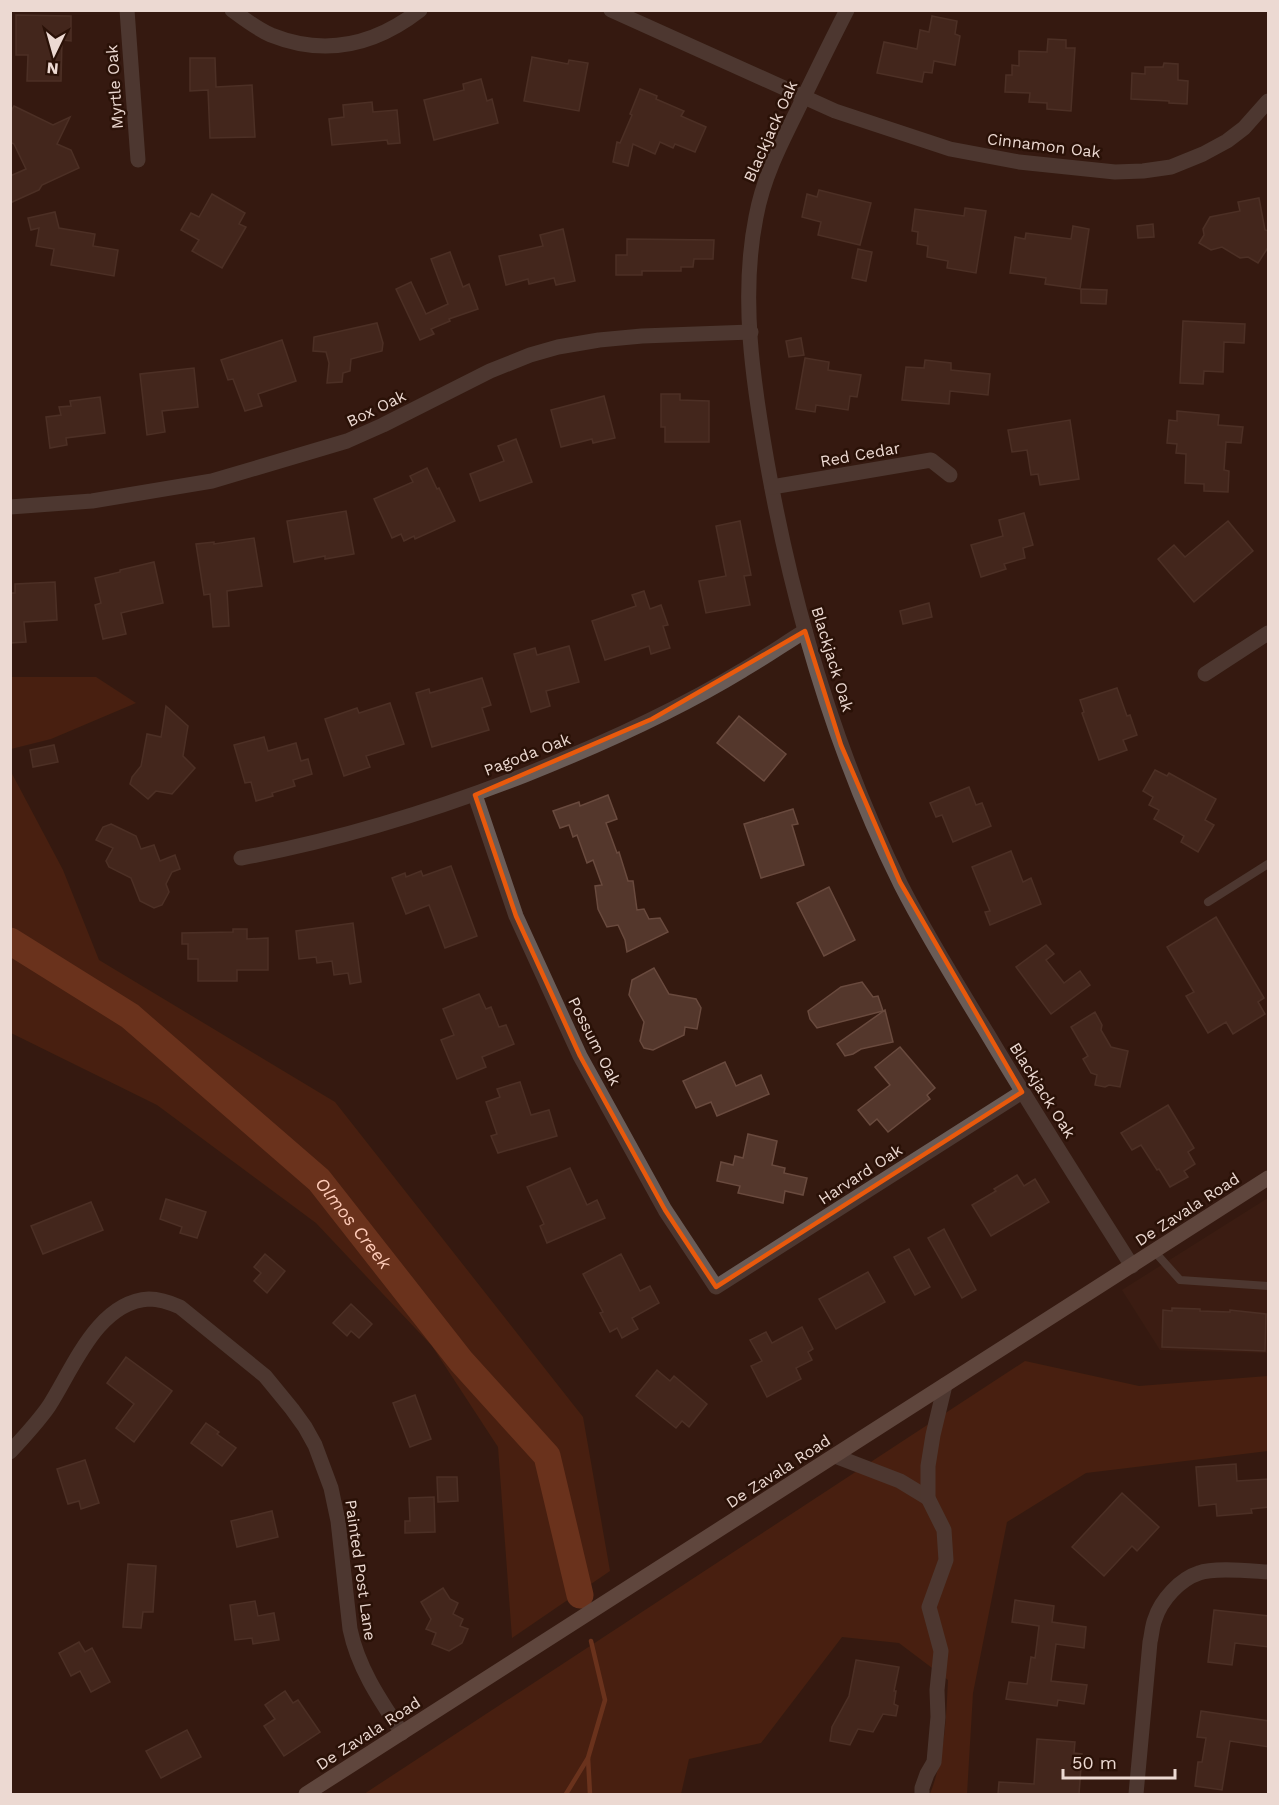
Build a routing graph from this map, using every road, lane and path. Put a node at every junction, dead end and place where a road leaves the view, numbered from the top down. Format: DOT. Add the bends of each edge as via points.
graph roads {
  1 [pos="127,10"];
  2 [pos="232,10"];
  3 [pos="420,10"];
  4 [pos="611,10"];
  5 [pos="847,10"];
  6 [pos="804,97"];
  7 [pos="1269,101"];
  8 [pos="1263,119"];
  9 [pos="138,160"];
  10 [pos="751,332"];
  11 [pos="950,475"];
  12 [pos="772,487"];
  13 [pos="10,507"];
  14 [pos="805,631"];
  15 [pos="1269,633"];
  16 [pos="1205,674"];
  17 [pos="474,795"];
  18 [pos="241,858"];
  19 [pos="1269,864"];
  20 [pos="1208,902"];
  21 [pos="1022,1092"];
  22 [pos="1269,1178"];
  23 [pos="1155,1251"];
  24 [pos="1132,1266"];
  25 [pos="1269,1286"];
  26 [pos="716,1287"];
  27 [pos="945,1385"];
  28 [pos="10,1452"];
  29 [pos="835,1456"];
  30 [pos="928,1498"];
  31 [pos="1269,1572"];
  32 [pos="402,1733"];
  33 [pos="306,1794"];
  34 [pos="922,1794"];
  35 [pos="1136,1794"];
  1 -- 9 [label="street, Myrtle Oak"];
  2 -- 3 [label="street" via="278,37 330,46 374,38 402,25"];
  4 -- 6 [label="street, Cinnamon Oak"];
  5 -- 6 [label="street, Blackjack Oak"];
  6 -- 8 [label="street, Cinnamon Oak" via="950,149 1019,162 1115,172 1171,167"];
  6 -- 10 [label="street, Blackjack Oak" via="779,147 756,212 748,280"];
  7 -- 8 [label="street, Cinnamon Oak"];
  10 -- 12 [label="street, Blackjack Oak" via="757,402"];
  10 -- 13 [label="street, Box Oak" via="642,336 558,347 490,371 347,441 212,481 92,501"];
  11 -- 12 [label="street, Red Cedar" via="931,460"];
  12 -- 14 [label="street, Blackjack Oak"];
  14 -- 17 [label="street, Pagoda Oak" via="742,671 652,719 581,753"];
  14 -- 21 [label="street, Blackjack Oak" via="841,746 900,882 931,942"];
  15 -- 16 [label="street"];
  17 -- 18 [label="street, Pagoda Oak" via="368,828"];
  17 -- 26 [label="street, Possum Oak" via="516,916 580,1056 664,1209"];
  19 -- 20 [label="lane"];
  21 -- 24 [label="street, Blackjack Oak"];
  21 -- 26 [label="street, Harvard Oak"];
  22 -- 23 [label="main road, De Zavala Road"];
  23 -- 24 [label="main road, De Zavala Road"];
  23 -- 25 [label="lane" via="1180,1280"];
  24 -- 27 [label="main road, De Zavala Road"];
  27 -- 29 [label="main road, De Zavala Road"];
  27 -- 30 [label="street" via="928,1466"];
  28 -- 32 [label="street, Painted Post Lane" via="49,1406 86,1342 105,1321 135,1302 151,1299 180,1307 265,1376 292,1408 315,1445 338,1521 357,1658"];
  29 -- 30 [label="street" via="900,1481"];
  29 -- 32 [label="main road, De Zavala Road"];
  30 -- 34 [label="street" via="944,1530 946,1560 929,1607 940,1651 939,1717 934,1762"];
  31 -- 35 [label="street" via="1199,1572 1180,1584 1155,1618"];
  32 -- 33 [label="main road, De Zavala Road"];
}
